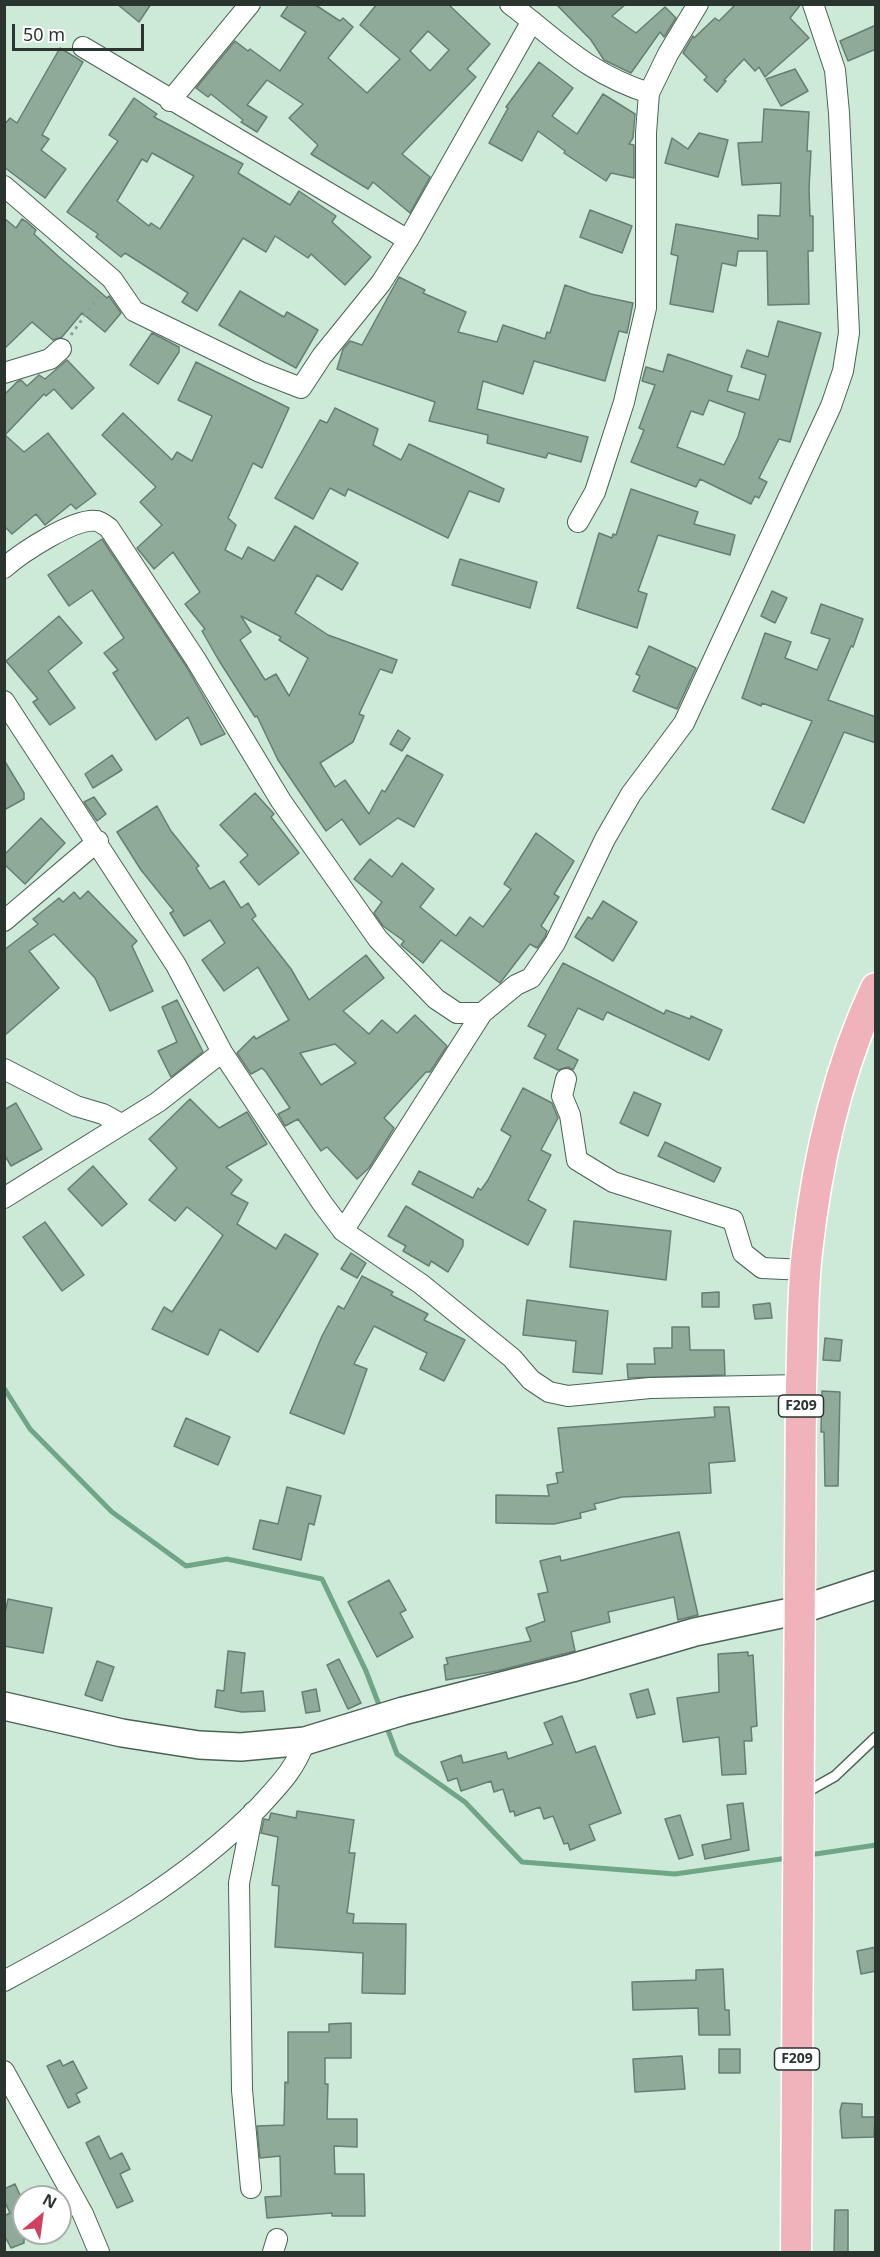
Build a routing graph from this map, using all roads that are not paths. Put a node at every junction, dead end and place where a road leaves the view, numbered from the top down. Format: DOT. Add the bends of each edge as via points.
graph roads {
  1 [pos="250,4"];
  2 [pos="510,4"];
  3 [pos="813,4"];
  4 [pos="693,6"];
  5 [pos="532,21"];
  6 [pos="83,47"];
  7 [pos="649,93"];
  8 [pos="170,101"];
  9 [pos="4,186"];
  10 [pos="408,240"];
  11 [pos="61,349"];
  12 [pos="4,373"];
  13 [pos="578,522"];
  14 [pos="4,568"];
  15 [pos="4,701"];
  16 [pos="98,841"];
  17 [pos="4,921"];
  18 [pos="876,988"];
  19 [pos="482,1013"];
  20 [pos="222,1052"];
  21 [pos="4,1069"];
  22 [pos="566,1079"];
  23 [pos="121,1124"];
  24 [pos="4,1198"];
  25 [pos="343,1231"];
  26 [pos="806,1270"];
  27 [pos="801,1384"];
  28 [pos="876,1586"];
  29 [pos="800,1610"];
  30 [pos="4,1706"];
  31 [pos="876,1737"];
  32 [pos="305,1742"];
  33 [pos="799,1796"];
  34 [pos="254,1812"];
  35 [pos="4,1981"];
  36 [pos="4,2071"];
  37 [pos="251,2188"];
  38 [pos="99,2253"];
  39 [pos="796,2253"];
  1 -- 8 [label="street"];
  2 -- 5 [label="street"];
  3 -- 19 [label="street" via="835,70 839,113 849,333 843,371 831,406 684,723 631,794 555,943 531,978 516,985"];
  4 -- 7 [label="street"];
  5 -- 7 [label="street" via="577,59 618,83"];
  5 -- 10 [label="street"];
  6 -- 8 [label="street"];
  7 -- 13 [label="street" via="646,308 624,402 595,492"];
  8 -- 10 [label="street"];
  9 -- 10 [label="street" via="111,279 134,311 250,368 301,388 321,356 381,283"];
  11 -- 12 [label="street" via="50,359"];
  14 -- 19 [label="street" via="24,551 81,523 97,521 109,528 196,660 281,801 378,939 436,999 457,1013"];
  15 -- 16 [label="street"];
  16 -- 17 [label="street"];
  16 -- 20 [label="street" via="176,965"];
  18 -- 26 [label="main road, F209" via="842,1071 828,1124"];
  19 -- 25 [label="street"];
  20 -- 23 [label="street" via="158,1102"];
  20 -- 25 [label="street"];
  21 -- 23 [label="street"];
  22 -- 26 [label="street" via="562,1096 570,1115 577,1160 613,1182 733,1220 743,1253 762,1268"];
  23 -- 24 [label="street"];
  25 -- 27 [label="street" via="421,1284 549,1392 568,1396 650,1388"];
  26 -- 27 [label="main road, F209"];
  27 -- 29 [label="main road, F209"];
  28 -- 29 [label="main road"];
  29 -- 32 [label="main road" via="695,1632 403,1711"];
  29 -- 33 [label="main road, F209"];
  30 -- 32 [label="main road" via="122,1733 199,1745 241,1747"];
  31 -- 33 [label="lane" via="835,1776"];
  32 -- 34 [label="street" via="291,1773"];
  33 -- 39 [label="main road, F209"];
  34 -- 35 [label="street" via="170,1883 99,1930"];
  34 -- 37 [label="street" via="239,1883 242,2090"];
  36 -- 38 [label="street" via="83,2214"];
}
